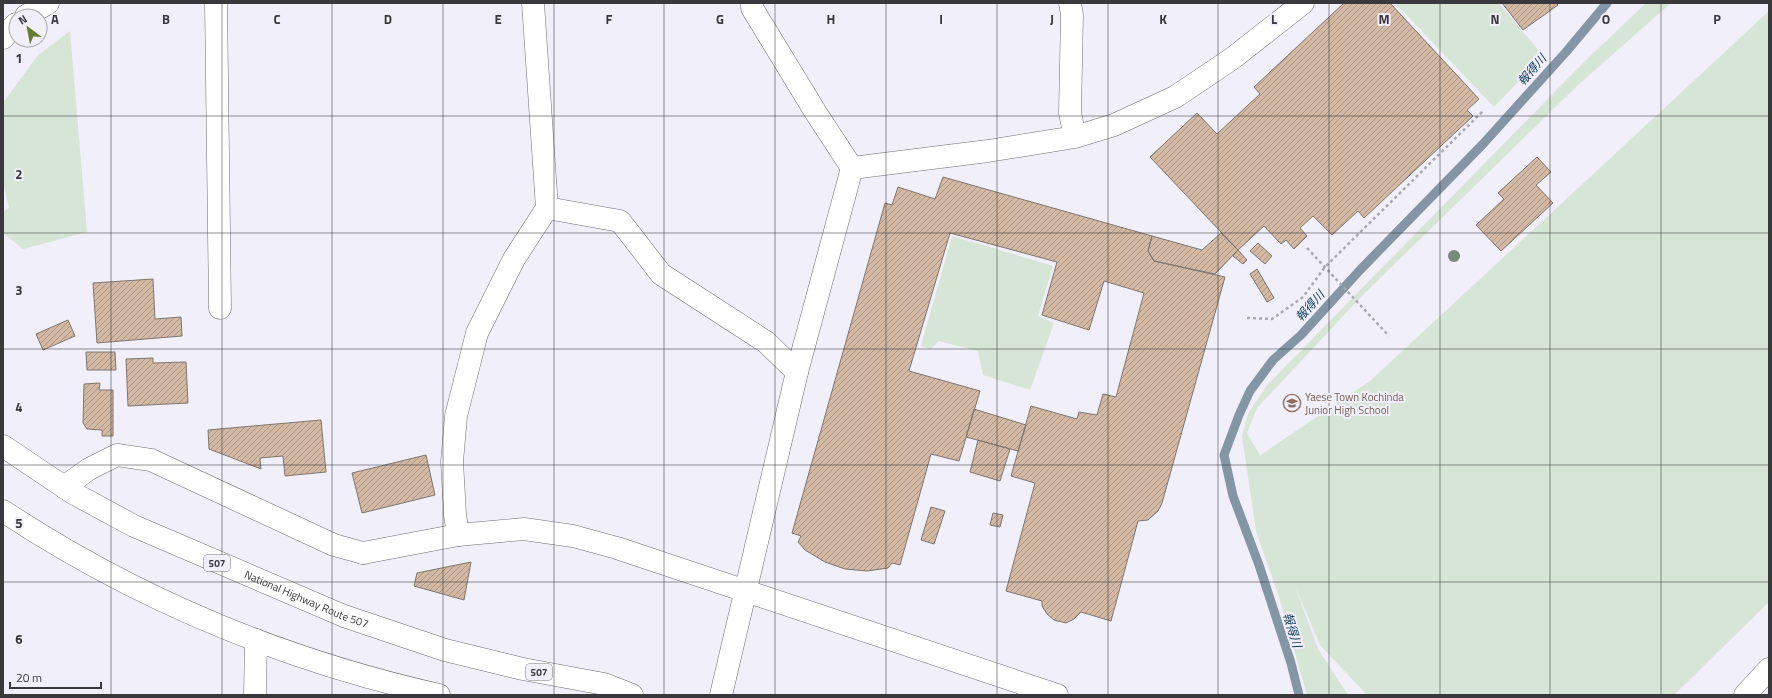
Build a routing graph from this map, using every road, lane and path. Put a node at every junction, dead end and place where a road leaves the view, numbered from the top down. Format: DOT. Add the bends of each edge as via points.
graph roads {
  1 [pos="216,3"];
  2 [pos="533,3"];
  3 [pos="752,3"];
  4 [pos="1070,3"];
  5 [pos="1303,3"];
  6 [pos="1484,110"];
  7 [pos="1075,137"];
  8 [pos="852,168"];
  9 [pos="547,208"];
  10 [pos="1307,248"];
  11 [pos="1324,267"];
  12 [pos="220,308"];
  13 [pos="1247,318"];
  14 [pos="1389,336"];
  15 [pos="797,372"];
  16 [pos="3,446"];
  17 [pos="64,487"];
  18 [pos="4,514"];
  19 [pos="458,535"];
  20 [pos="745,591"];
  21 [pos="256,640"];
  22 [pos="1769,670"];
  23 [pos="255,695"];
  24 [pos="439,695"];
  25 [pos="632,695"];
  26 [pos="721,695"];
  27 [pos="1057,695"];
  28 [pos="1745,695"];
  1 -- 12 [label="main road"];
  2 -- 9 [label="main road"];
  3 -- 8 [label="main road" via="752,8 776,48"];
  4 -- 7 [label="main road" via="1070,112"];
  5 -- 7 [label="main road" via="1233,58 1175,97 1114,124"];
  6 -- 11 [label="path"];
  7 -- 8 [label="main road"];
  8 -- 15 [label="main road"];
  9 -- 15 [label="main road" via="620,221 660,274 766,342"];
  9 -- 19 [label="main road" via="514,259 477,333 456,416 452,462"];
  10 -- 11 [label="path"];
  11 -- 13 [label="path" via="1302,297 1272,319"];
  11 -- 14 [label="path"];
  15 -- 20 [label="main road"];
  16 -- 17 [label="main road, National Highway Route 507 / 507"];
  17 -- 19 [label="main road" via="89,469 117,455 151,460 334,545 363,553"];
  17 -- 25 [label="main road, National Highway Route 507 / 507" via="134,526 344,616 445,650 523,670 604,684"];
  18 -- 21 [label="main road" via="118,580 186,612"];
  19 -- 20 [label="main road" via="524,529 573,536"];
  20 -- 26 [label="main road"];
  20 -- 27 [label="main road"];
  21 -- 23 [label="main road"];
  21 -- 24 [label="main road" via="330,665"];
  22 -- 28 [label="main road"];
}
